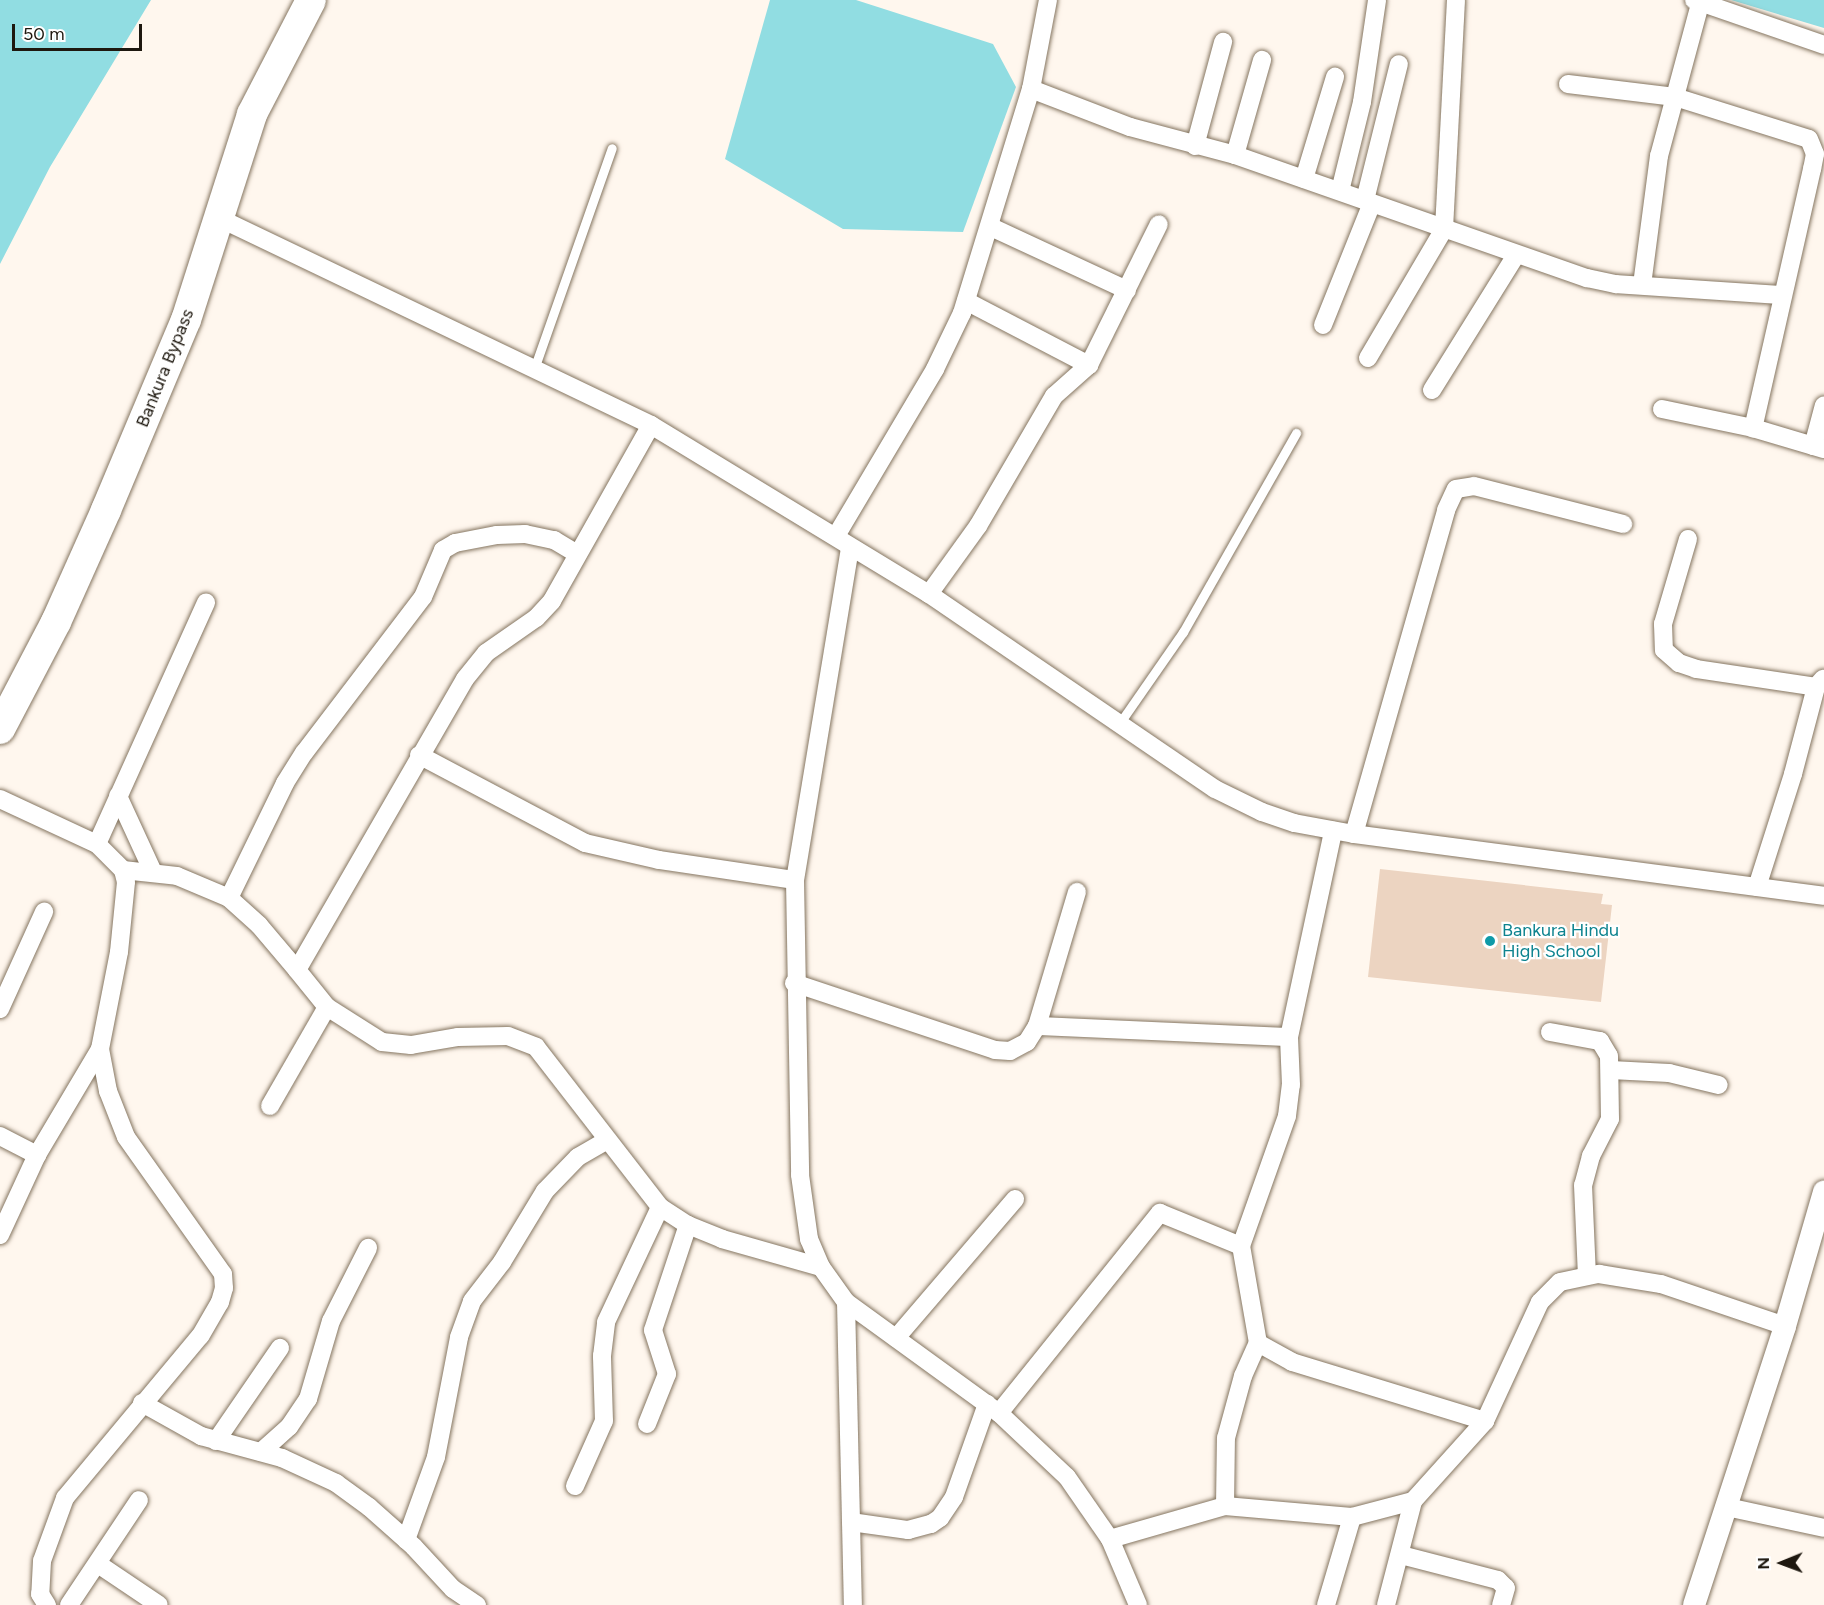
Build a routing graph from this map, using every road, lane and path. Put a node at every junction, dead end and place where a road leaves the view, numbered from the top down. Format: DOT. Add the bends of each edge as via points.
graph roads {
  1 [pos="311,0"];
  2 [pos="1047,0"];
  3 [pos="1377,0"];
  4 [pos="1456,0"];
  5 [pos="1697,2"];
  6 [pos="1223,42"];
  7 [pos="1824,45"];
  8 [pos="1262,60"];
  9 [pos="1399,64"];
  10 [pos="1335,77"];
  11 [pos="1568,84"];
  12 [pos="1031,89"];
  13 [pos="1675,97"];
  14 [pos="1195,146"];
  15 [pos="612,148"];
  16 [pos="1235,155"];
  17 [pos="1304,179"];
  18 [pos="1340,191"];
  19 [pos="1369,201"];
  20 [pos="219,218"];
  21 [pos="1159,224"];
  22 [pos="991,227"];
  23 [pos="1444,229"];
  24 [pos="1516,255"];
  25 [pos="1642,285"];
  26 [pos="1127,290"];
  27 [pos="1783,295"];
  28 [pos="966,301"];
  29 [pos="1323,325"];
  30 [pos="1368,357"];
  31 [pos="1089,365"];
  32 [pos="534,369"];
  33 [pos="1432,390"];
  34 [pos="1824,405"];
  35 [pos="1662,409"];
  36 [pos="651,425"];
  37 [pos="1753,428"];
  38 [pos="1296,433"];
  39 [pos="1818,448"];
  40 [pos="1623,524"];
  41 [pos="836,536"];
  42 [pos="1688,539"];
  43 [pos="850,548"];
  44 [pos="576,553"];
  45 [pos="929,594"];
  46 [pos="206,603"];
  47 [pos="1820,683"];
  48 [pos="1119,724"];
  49 [pos="0,729"];
  50 [pos="420,755"];
  51 [pos="118,796"];
  52 [pos="0,799"];
  53 [pos="1334,831"];
  54 [pos="1354,834"];
  55 [pos="97,844"];
  56 [pos="123,870"];
  57 [pos="152,870"];
  58 [pos="795,880"];
  59 [pos="1757,887"];
  60 [pos="1077,892"];
  61 [pos="1824,896"];
  62 [pos="229,898"];
  63 [pos="44,912"];
  64 [pos="297,970"];
  65 [pos="794,983"];
  66 [pos="327,1007"];
  67 [pos="0,1009"];
  68 [pos="1037,1026"];
  69 [pos="1550,1032"];
  70 [pos="1289,1037"];
  71 [pos="100,1049"];
  72 [pos="1611,1070"];
  73 [pos="1719,1086"];
  74 [pos="270,1106"];
  75 [pos="0,1136"];
  76 [pos="607,1140"];
  77 [pos="37,1155"];
  78 [pos="1823,1198"];
  79 [pos="1015,1199"];
  80 [pos="660,1207"];
  81 [pos="688,1225"];
  82 [pos="0,1235"];
  83 [pos="1241,1246"];
  84 [pos="368,1248"];
  85 [pos="821,1267"];
  86 [pos="1587,1275"];
  87 [pos="846,1302"];
  88 [pos="1785,1326"];
  89 [pos="896,1338"];
  90 [pos="1258,1343"];
  91 [pos="280,1348"];
  92 [pos="142,1403"];
  93 [pos="993,1408"];
  94 [pos="1485,1421"];
  95 [pos="647,1424"];
  96 [pos="216,1441"];
  97 [pos="261,1452"];
  98 [pos="575,1486"];
  99 [pos="139,1500"];
  100 [pos="1413,1501"];
  101 [pos="1225,1506"];
  102 [pos="1727,1507"];
  103 [pos="1352,1517"];
  104 [pos="851,1522"];
  105 [pos="1824,1527"];
  106 [pos="406,1539"];
  107 [pos="1110,1539"];
  108 [pos="1401,1555"];
  109 [pos="98,1564"];
  110 [pos="47,1605"];
  111 [pos="69,1605"];
  112 [pos="159,1605"];
  113 [pos="477,1605"];
  114 [pos="853,1605"];
  115 [pos="1138,1605"];
  116 [pos="1326,1605"];
  117 [pos="1386,1605"];
  118 [pos="1501,1605"];
  119 [pos="1694,1605"];
  1 -- 20 [label="highway, Bankura Bypass" via="252,114"];
  2 -- 12 [label="street"];
  3 -- 18 [label="street" via="1362,102"];
  4 -- 23 [label="street"];
  5 -- 7 [label="street"];
  5 -- 13 [label="street"];
  6 -- 14 [label="street"];
  8 -- 16 [label="street"];
  9 -- 19 [label="street"];
  10 -- 17 [label="street"];
  11 -- 13 [label="street"];
  12 -- 14 [label="street" via="1130,127"];
  12 -- 22 [label="street"];
  13 -- 25 [label="street" via="1654,184"];
  13 -- 27 [label="street" via="1809,139 1815,154"];
  14 -- 16 [label="street"];
  15 -- 32 [label="lane"];
  16 -- 17 [label="street"];
  17 -- 18 [label="street"];
  18 -- 19 [label="street"];
  19 -- 23 [label="street"];
  19 -- 29 [label="street"];
  20 -- 32 [label="street"];
  20 -- 49 [label="highway, Bankura Bypass" via="186,320 106,510 56,622"];
  21 -- 26 [label="street"];
  22 -- 26 [label="street"];
  22 -- 28 [label="street"];
  23 -- 24 [label="street"];
  23 -- 30 [label="street"];
  24 -- 25 [label="street" via="1587,278"];
  24 -- 33 [label="street"];
  25 -- 27 [label="street"];
  26 -- 31 [label="street"];
  27 -- 37 [label="street"];
  28 -- 31 [label="street"];
  28 -- 41 [label="street" via="935,369"];
  31 -- 45 [label="street" via="1054,396 978,526"];
  32 -- 36 [label="street"];
  34 -- 39 [label="street"];
  35 -- 37 [label="street"];
  36 -- 41 [label="street"];
  36 -- 44 [label="street"];
  37 -- 39 [label="street"];
  38 -- 48 [label="lane" via="1183,632"];
  40 -- 54 [label="street" via="1474,486 1456,489"];
  41 -- 43 [label="street"];
  42 -- 47 [label="street" via="1663,624 1664,650 1679,663 1696,669"];
  43 -- 45 [label="street"];
  43 -- 58 [label="street"];
  44 -- 50 [label="street" via="552,601 476,663"];
  44 -- 62 [label="street" via="554,540 525,534 455,543 442,550 423,597 285,783"];
  45 -- 48 [label="street"];
  46 -- 51 [label="street"];
  47 -- 59 [label="street"];
  48 -- 53 [label="street" via="1215,789 1294,823"];
  50 -- 58 [label="street" via="585,843 659,860"];
  50 -- 64 [label="street"];
  51 -- 55 [label="street"];
  51 -- 57 [label="street"];
  52 -- 55 [label="street"];
  53 -- 54 [label="street"];
  53 -- 70 [label="street"];
  54 -- 59 [label="street"];
  55 -- 56 [label="street"];
  56 -- 57 [label="street"];
  56 -- 71 [label="street" via="126,882 119,952"];
  57 -- 62 [label="street" via="199,883"];
  58 -- 65 [label="street"];
  59 -- 61 [label="street"];
  60 -- 68 [label="street"];
  62 -- 64 [label="street" via="259,925"];
  63 -- 67 [label="street"];
  64 -- 66 [label="street"];
  65 -- 68 [label="street" via="995,1050 1018,1048"];
  65 -- 85 [label="street" via="802,1210"];
  66 -- 74 [label="street"];
  66 -- 76 [label="street" via="368,1036 394,1045 458,1037 508,1036 523,1041 549,1061"];
  68 -- 70 [label="street"];
  69 -- 72 [label="street" via="1600,1041 1606,1048"];
  70 -- 83 [label="street" via="1291,1085 1287,1116"];
  71 -- 77 [label="street"];
  71 -- 92 [label="street" via="108,1091 126,1137 223,1274 220,1302 200,1336"];
  72 -- 73 [label="street" via="1668,1073"];
  72 -- 86 [label="street" via="1610,1119 1590,1156 1584,1185"];
  75 -- 77 [label="street"];
  76 -- 80 [label="street"];
  76 -- 106 [label="street" via="578,1157 545,1191 502,1262 472,1301 459,1337 436,1457"];
  77 -- 82 [label="street"];
  78 -- 88 [label="street"];
  79 -- 89 [label="street"];
  80 -- 81 [label="street"];
  80 -- 98 [label="street" via="606,1322 602,1356 604,1421"];
  81 -- 85 [label="street" via="752,1250"];
  81 -- 95 [label="street" via="653,1330 655,1347 667,1374"];
  83 -- 90 [label="street"];
  83 -- 93 [label="street" via="1160,1213"];
  84 -- 97 [label="street" via="331,1321 308,1399 289,1427"];
  85 -- 87 [label="street"];
  86 -- 88 [label="street" via="1661,1284"];
  86 -- 94 [label="street" via="1560,1282 1540,1302"];
  87 -- 89 [label="street"];
  87 -- 104 [label="street"];
  88 -- 102 [label="street"];
  89 -- 93 [label="street"];
  90 -- 94 [label="street" via="1292,1362"];
  90 -- 101 [label="street" via="1243,1376 1226,1438"];
  91 -- 96 [label="street"];
  92 -- 96 [label="street"];
  92 -- 110 [label="street" via="65,1498 48,1539 39,1580 40,1594"];
  93 -- 104 [label="street" via="954,1497 940,1518 908,1530"];
  93 -- 107 [label="street" via="1067,1477"];
  94 -- 100 [label="street"];
  96 -- 97 [label="street"];
  97 -- 106 [label="street" via="336,1483"];
  99 -- 109 [label="street"];
  100 -- 103 [label="street"];
  100 -- 108 [label="street"];
  101 -- 103 [label="street"];
  101 -- 107 [label="street"];
  102 -- 105 [label="street"];
  102 -- 119 [label="street"];
  103 -- 116 [label="street"];
  104 -- 114 [label="street"];
  106 -- 113 [label="street" via="447,1584"];
  107 -- 115 [label="street"];
  108 -- 117 [label="street"];
  108 -- 118 [label="street" via="1498,1580 1506,1588"];
  109 -- 111 [label="street"];
  109 -- 112 [label="street"];
}
